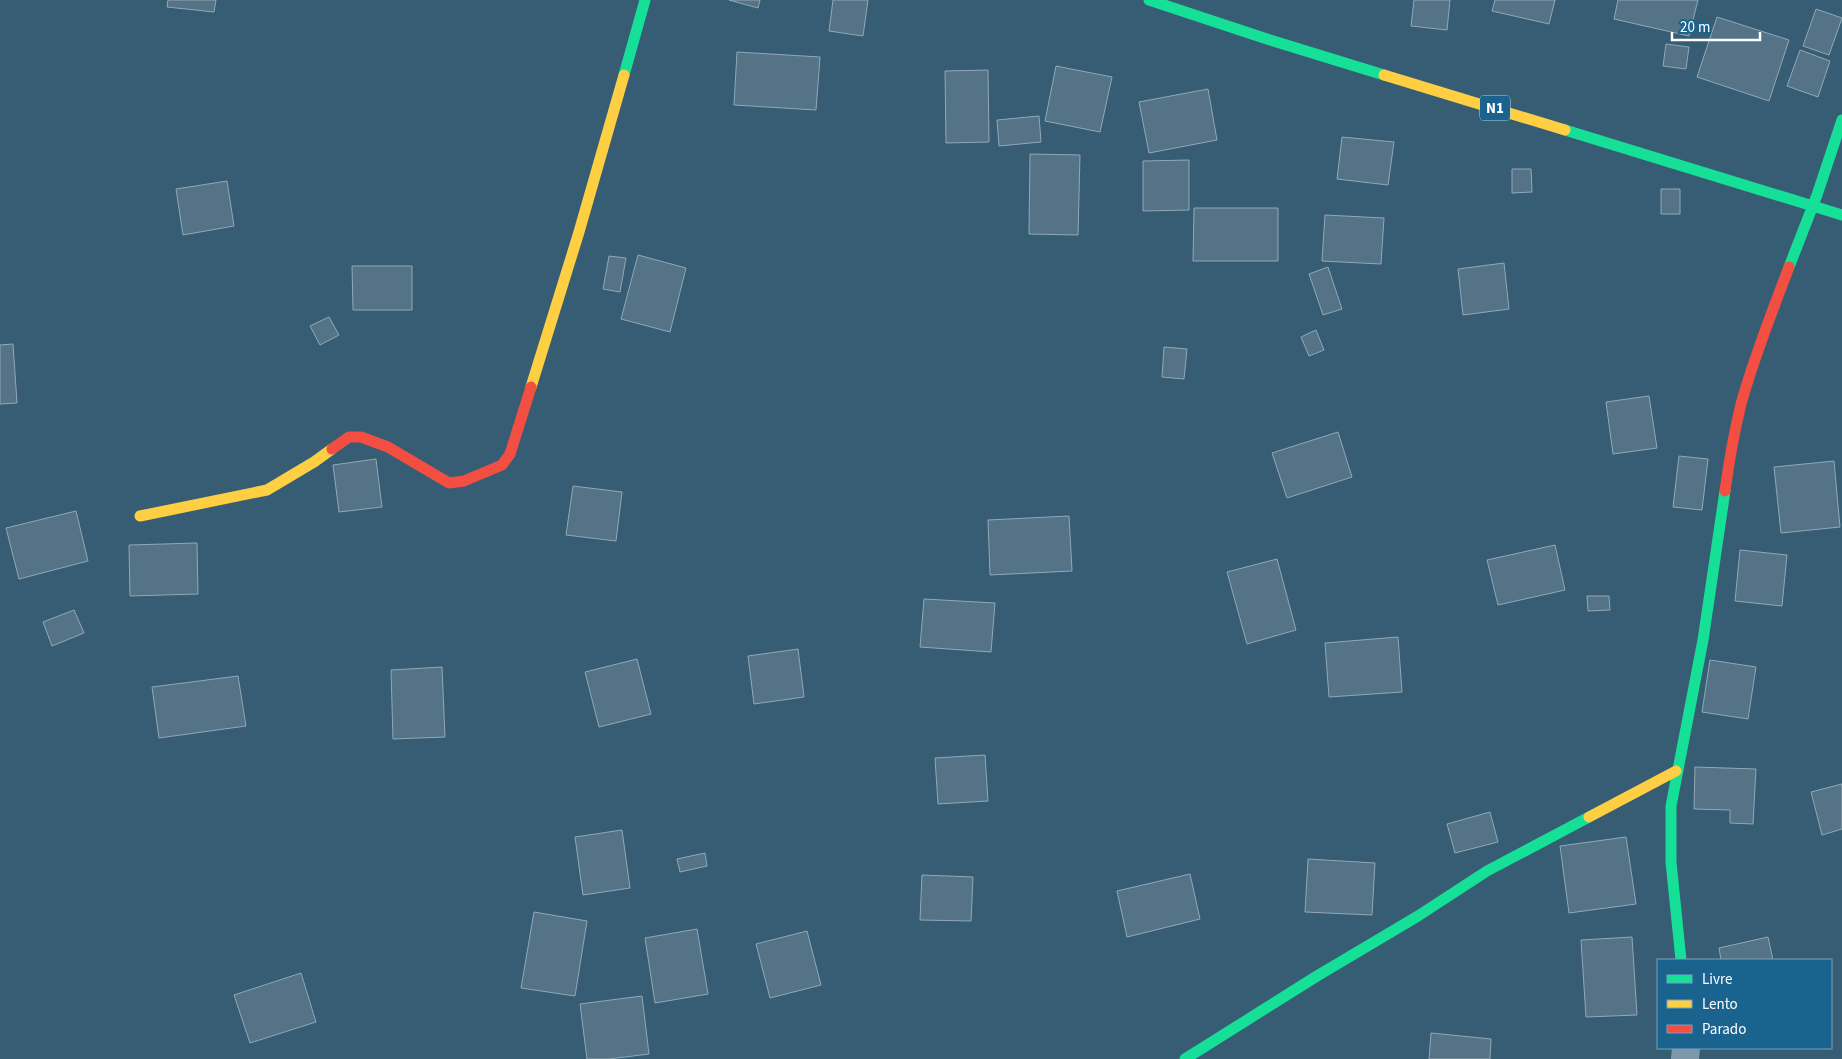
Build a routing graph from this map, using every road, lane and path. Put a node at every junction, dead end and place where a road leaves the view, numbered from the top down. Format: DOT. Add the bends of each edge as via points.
graph roads {
  1 [pos="644,0"];
  2 [pos="1149,0"];
  3 [pos="1842,120"];
  4 [pos="1813,205"];
  5 [pos="1842,215"];
  6 [pos="140,516"];
  7 [pos="1676,771"];
  8 [pos="1681,959"];
  9 [pos="1186,1059"];
  1 -- 6 [label="street" via="579,232 510,454 502,465 449,483 388,447 356,436 346,439 268,490"];
  2 -- 4 [label="street, N1" via="1270,40"];
  3 -- 4 [label="street"];
  4 -- 5 [label="street, N1"];
  4 -- 7 [label="street" via="1742,403"];
  7 -- 8 [label="street" via="1670,829"];
  7 -- 9 [label="street" via="1487,872"];
}
